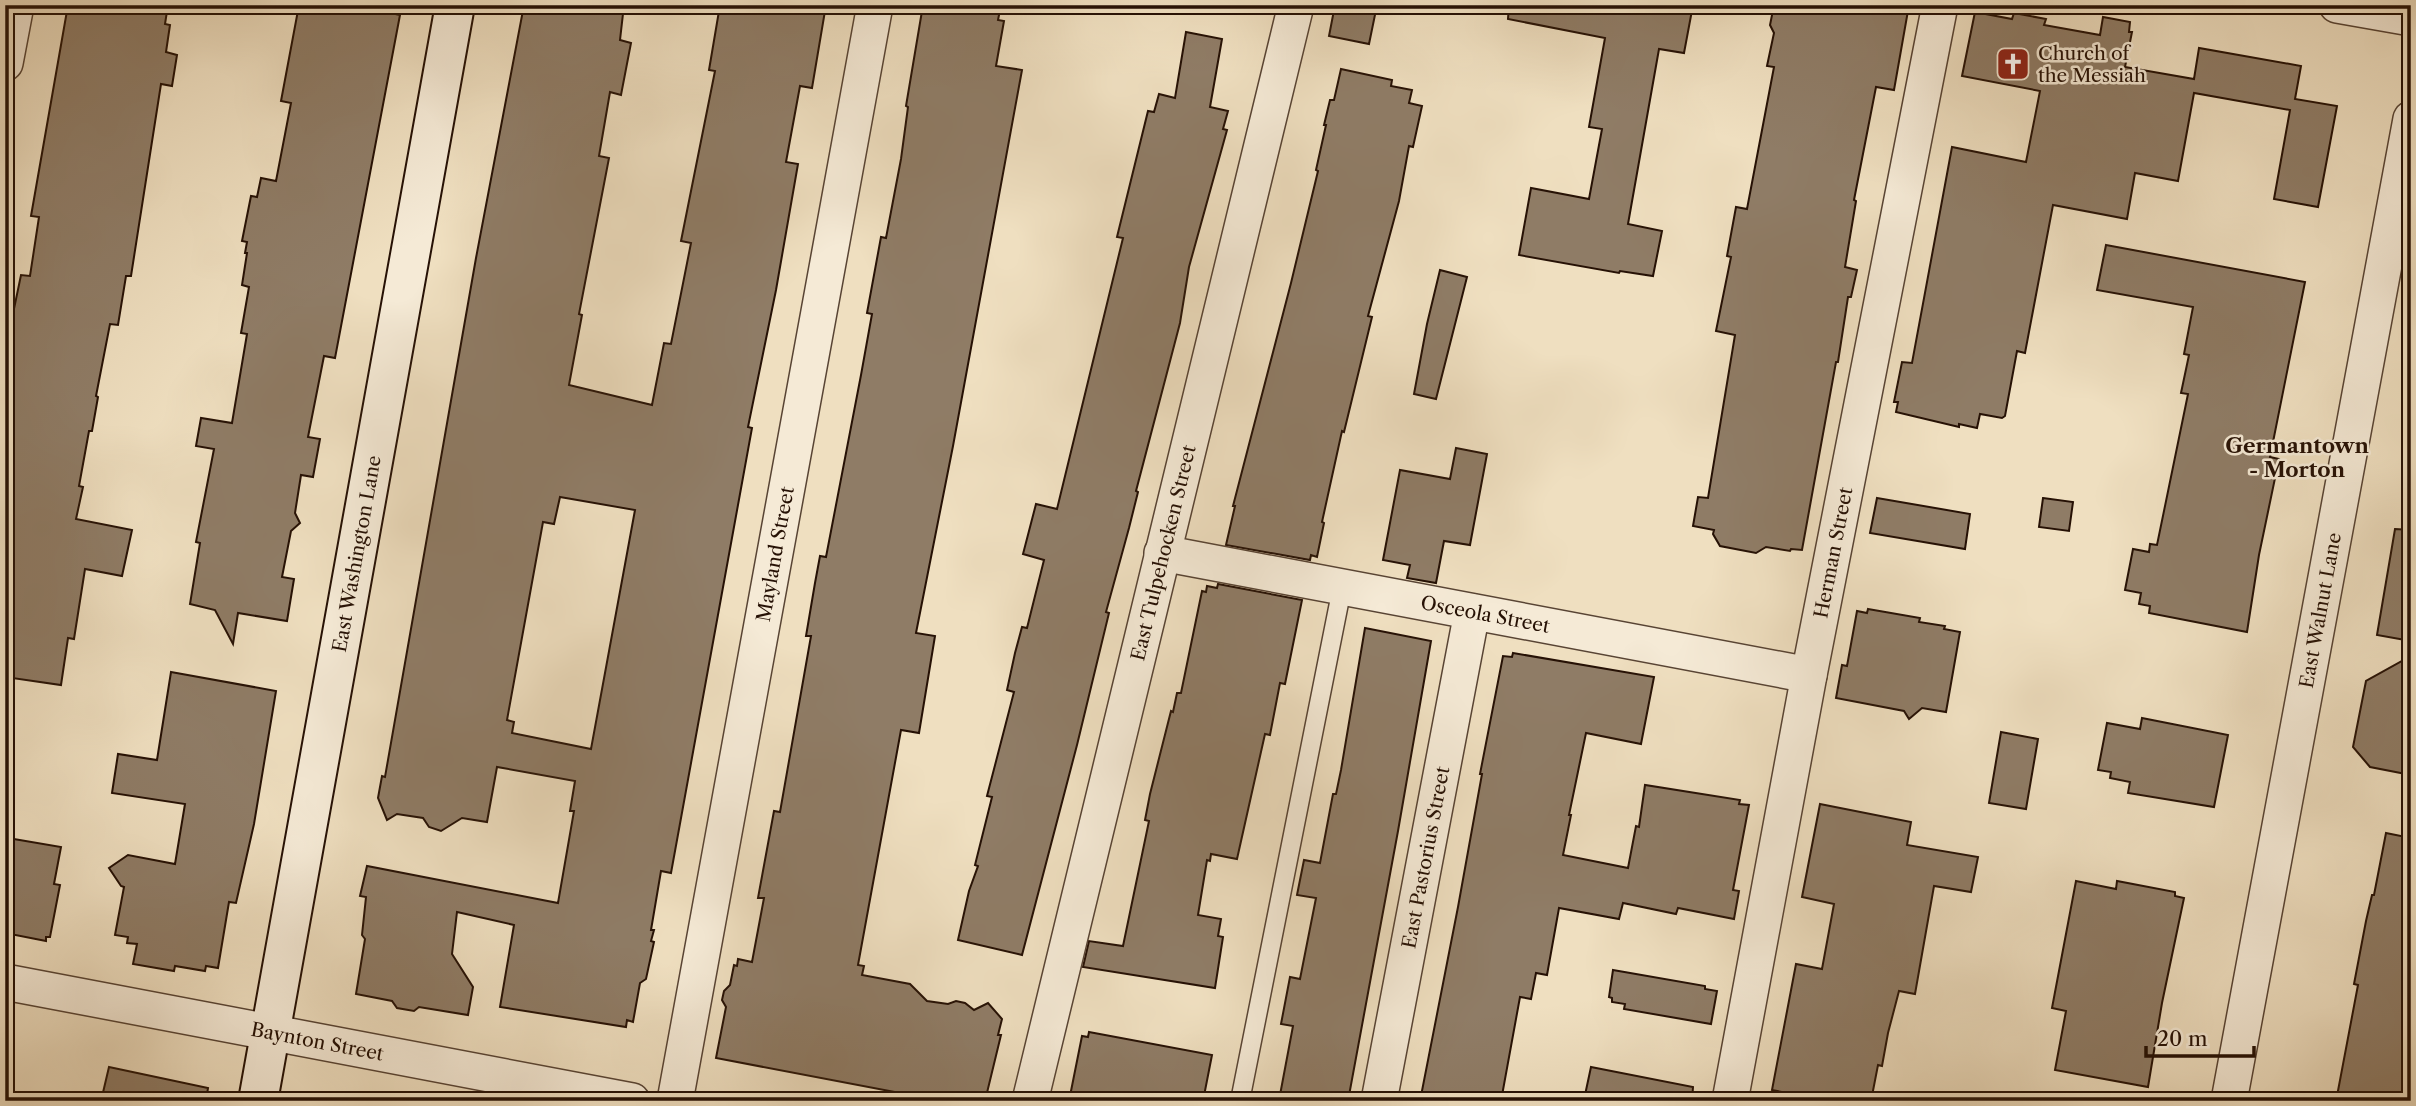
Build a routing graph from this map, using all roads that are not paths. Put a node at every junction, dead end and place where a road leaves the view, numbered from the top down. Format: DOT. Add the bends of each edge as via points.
graph roads {
  1 [pos="16,5"];
  2 [pos="455,5"];
  3 [pos="875,5"];
  4 [pos="1296,5"];
  5 [pos="1940,5"];
  6 [pos="2337,5"];
  7 [pos="2411,18"];
  8 [pos="5,63"];
  9 [pos="2411,119"];
  10 [pos="1161,554"];
  11 [pos="1342,588"];
  12 [pos="1472,612"];
  13 [pos="1809,676"];
  14 [pos="5,982"];
  15 [pos="270,1031"];
  16 [pos="582,1096"];
  17 [pos="258,1101"];
  18 [pos="632,1101"];
  19 [pos="675,1101"];
  20 [pos="1030,1101"];
  21 [pos="1240,1101"];
  22 [pos="1379,1101"];
  23 [pos="1730,1101"];
  24 [pos="2229,1101"];
  1 -- 8 [label="street"];
  2 -- 15 [label="main road, East Washington Lane"];
  3 -- 19 [label="street, Mayland Street"];
  4 -- 10 [label="street, East Tulpehocken Street"];
  5 -- 13 [label="street, Herman Street"];
  6 -- 7 [label="street"];
  9 -- 24 [label="street, East Walnut Lane"];
  10 -- 11 [label="street, Osceola Street"];
  10 -- 20 [label="street, East Tulpehocken Street"];
  11 -- 12 [label="street, Osceola Street"];
  11 -- 21 [label="lane"];
  12 -- 13 [label="street, Osceola Street"];
  12 -- 22 [label="street, East Pastorius Street"];
  13 -- 23 [label="street, Herman Street"];
  14 -- 15 [label="street, Baynton Street"];
  15 -- 16 [label="street, Baynton Street"];
  15 -- 17 [label="main road, East Washington Lane"];
  16 -- 18 [label="street, Baynton Street"];
}
